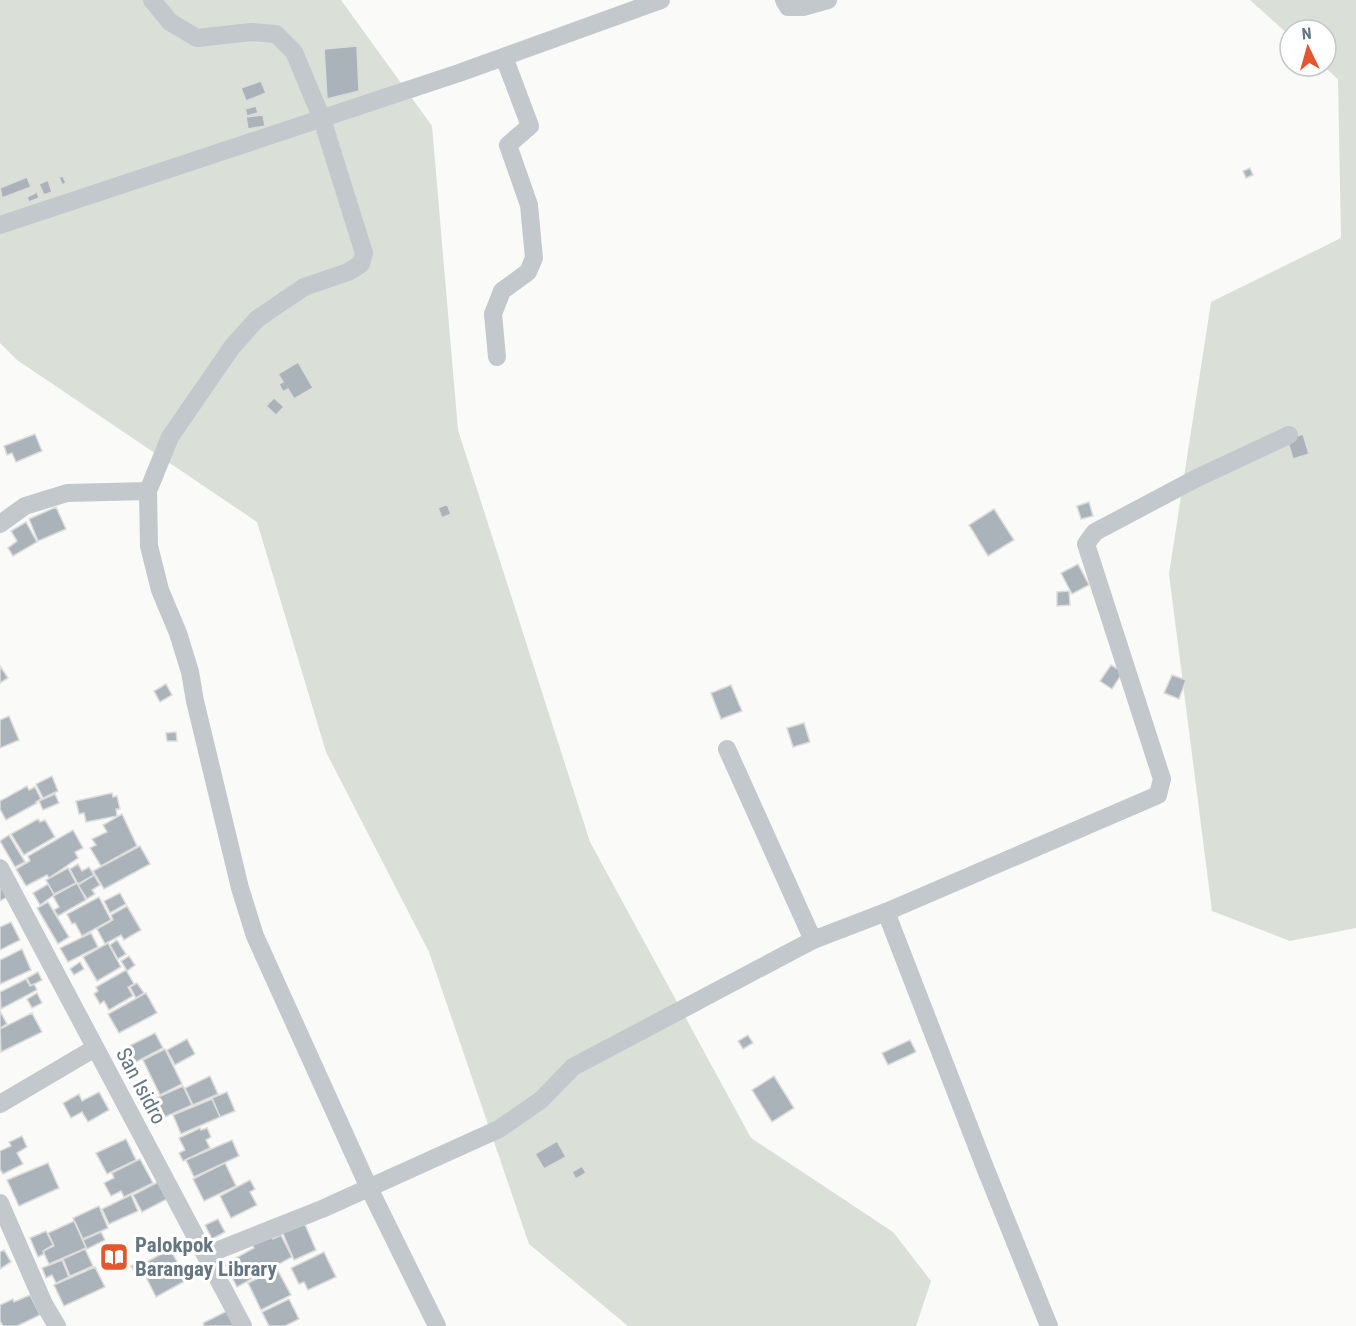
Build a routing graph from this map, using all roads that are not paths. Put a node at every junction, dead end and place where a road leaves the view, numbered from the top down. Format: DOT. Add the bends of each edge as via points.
graph roads {
  1 [pos="152,0"];
  2 [pos="661,0"];
  3 [pos="784,0"];
  4 [pos="828,0"];
  5 [pos="504,57"];
  6 [pos="322,119"];
  7 [pos="0,225"];
  8 [pos="497,357"];
  9 [pos="1289,435"];
  10 [pos="148,491"];
  11 [pos="0,524"];
  12 [pos="727,749"];
  13 [pos="0,868"];
  14 [pos="886,912"];
  15 [pos="813,940"];
  16 [pos="95,1048"];
  17 [pos="0,1104"];
  18 [pos="369,1188"];
  19 [pos="0,1203"];
  20 [pos="4,1226"];
  21 [pos="206,1255"];
  22 [pos="57,1326"];
  23 [pos="243,1326"];
  24 [pos="437,1326"];
  25 [pos="1049,1326"];
  1 -- 6 [label="street" via="170,22 197,38 251,32 276,34 294,52"];
  2 -- 5 [label="street"];
  3 -- 4 [label="street" via="788,6 803,7"];
  5 -- 6 [label="street"];
  5 -- 8 [label="street" via="530,126 508,145 529,205 534,258 528,272 502,291 493,314"];
  6 -- 7 [label="street"];
  6 -- 10 [label="street" via="364,253 361,264 304,287 257,320 232,347 170,437"];
  9 -- 14 [label="street" via="1115,521 1095,532 1086,544 1161,778 1158,795"];
  10 -- 11 [label="street" via="67,493 25,506"];
  10 -- 18 [label="street" via="149,546 160,590 190,672 240,888 255,936"];
  12 -- 15 [label="street"];
  13 -- 16 [label="street, San Isidro"];
  14 -- 15 [label="street"];
  14 -- 25 [label="street"];
  15 -- 18 [label="street" via="573,1067 541,1100 499,1129"];
  16 -- 17 [label="street"];
  16 -- 21 [label="street, San Isidro"];
  18 -- 21 [label="street"];
  18 -- 24 [label="street"];
  19 -- 20 [label="street"];
  20 -- 22 [label="street"];
  21 -- 23 [label="street, San Isidro"];
}
